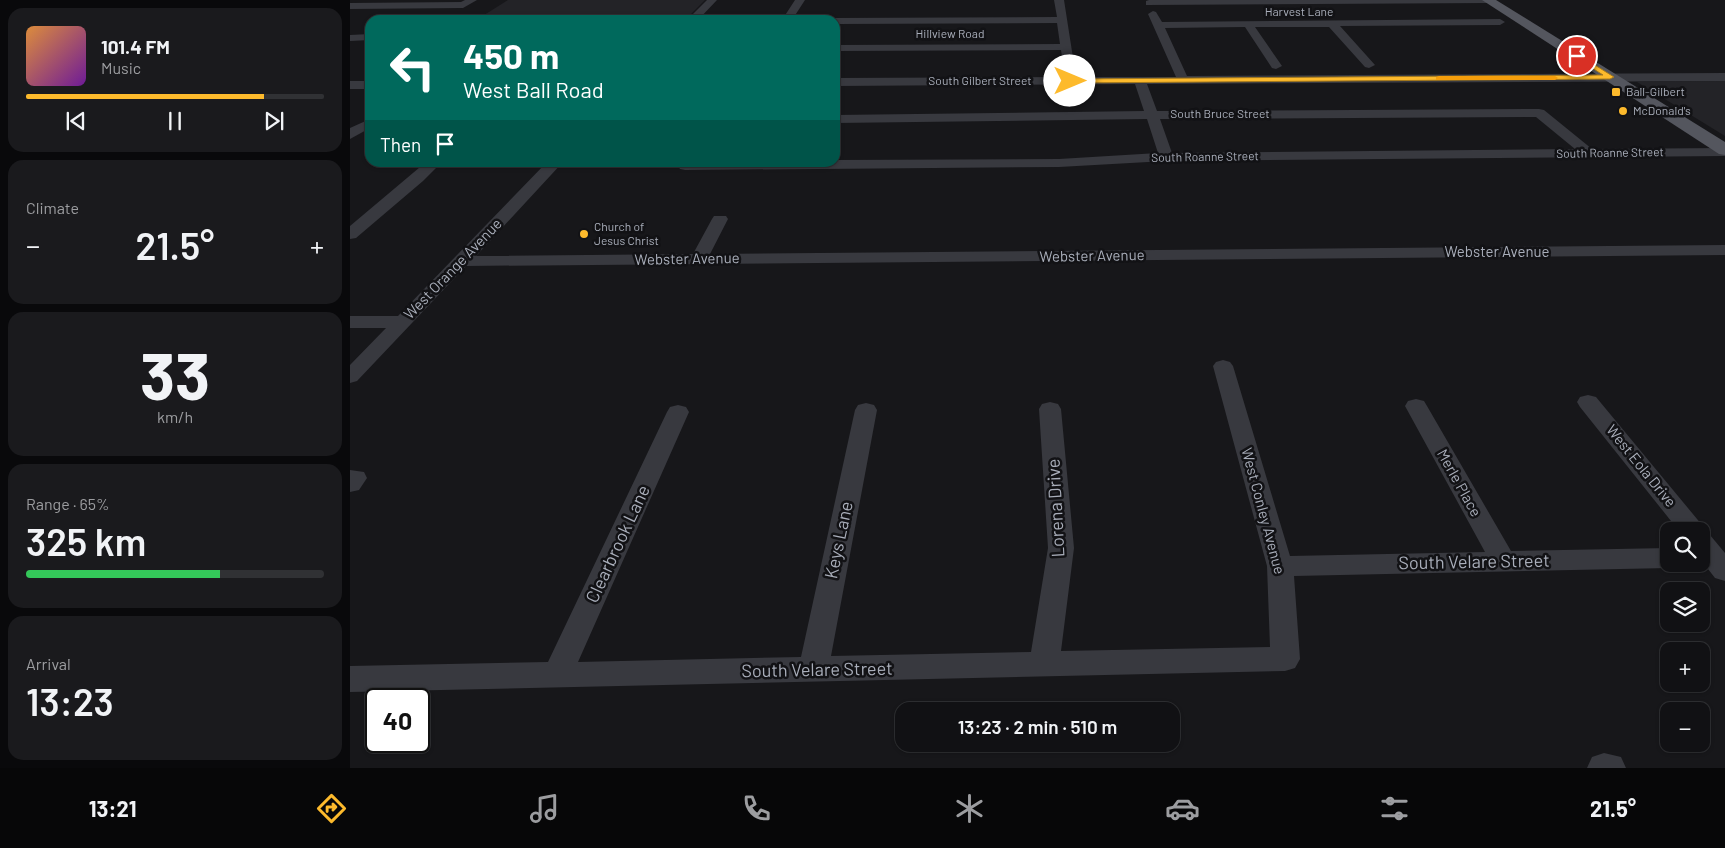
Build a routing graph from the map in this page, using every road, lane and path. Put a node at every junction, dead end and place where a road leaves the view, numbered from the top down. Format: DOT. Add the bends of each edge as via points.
graph roads {
  1 [pos="472,0"];
  2 [pos="712,0"];
  3 [pos="800,0"];
  4 [pos="1059,0"];
  5 [pos="1489,0"];
  6 [pos="1148,1"];
  7 [pos="1235,1"];
  8 [pos="1313,1"];
  9 [pos="1392,1"];
  10 [pos="350,6"];
  11 [pos="697,15"];
  12 [pos="790,15"];
  13 [pos="1062,20"];
  14 [pos="840,21"];
  15 [pos="1500,22"];
  16 [pos="1248,24"];
  17 [pos="1332,24"];
  18 [pos="1158,25"];
  19 [pos="365,37"];
  20 [pos="350,38"];
  21 [pos="1066,47"];
  22 [pos="840,48"];
  23 [pos="1369,65"];
  24 [pos="1276,66"];
  25 [pos="1610,77"];
  26 [pos="1725,77"];
  27 [pos="1140,80"];
  28 [pos="1184,80"];
  29 [pos="1070,81"];
  30 [pos="840,82"];
  31 [pos="350,85"];
  32 [pos="365,85"];
  33 [pos="1151,114"];
  34 [pos="840,119"];
  35 [pos="365,125"];
  36 [pos="350,135"];
  37 [pos="1725,151"];
  38 [pos="1590,154"];
  39 [pos="1166,157"];
  40 [pos="840,164"];
  41 [pos="429,167"];
  42 [pos="551,167"];
  43 [pos="720,219"];
  44 [pos="350,234"];
  45 [pos="1725,250"];
  46 [pos="699,259"];
  47 [pos="460,261"];
  48 [pos="350,322"];
  49 [pos="402,322"];
  50 [pos="1223,366"];
  51 [pos="350,377"];
  52 [pos="1588,402"];
  53 [pos="1416,406"];
  54 [pos="1050,409"];
  55 [pos="866,410"];
  56 [pos="678,412"];
  57 [pos="350,478"];
  58 [pos="350,484"];
  59 [pos="1686,522"];
  60 [pos="1660,558"];
  61 [pos="1503,561"];
  62 [pos="1280,566"];
  63 [pos="1285,659"];
  64 [pos="1044,665"];
  65 [pos="812,670"];
  66 [pos="557,675"];
  67 [pos="350,679"];
  68 [pos="1604,768"];
  69 [pos="1609,768"];
  1 -- 10 [label="street" via="463,5"];
  2 -- 11 [label="street"];
  3 -- 12 [label="street"];
  4 -- 13 [label="street"];
  5 -- 9 [label="street"];
  5 -- 25 [label="main road"];
  6 -- 7 [label="street"];
  6 -- 18 [label="street"];
  7 -- 8 [label="street"];
  8 -- 9 [label="street"];
  13 -- 14 [label="street"];
  13 -- 21 [label="street"];
  15 -- 17 [label="street, Harvest Lane"];
  16 -- 17 [label="street, Harvest Lane"];
  16 -- 18 [label="street, Harvest Lane"];
  16 -- 24 [label="street"];
  17 -- 23 [label="street"];
  18 -- 28 [label="street"];
  19 -- 20 [label="street"];
  21 -- 22 [label="street, Hillview Road"];
  21 -- 29 [label="street"];
  25 -- 26 [label="street, South Gilbert Street"];
  25 -- 28 [label="street, South Gilbert Street"];
  25 -- 37 [label="main road"];
  27 -- 28 [label="street, South Gilbert Street"];
  27 -- 29 [label="street, South Gilbert Street"];
  27 -- 33 [label="street"];
  29 -- 30 [label="street, South Gilbert Street"];
  31 -- 32 [label="street"];
  33 -- 34 [label="street, South Bruce Street" via="1067,118"];
  33 -- 38 [label="street, South Bruce Street" via="1539,113"];
  33 -- 39 [label="street"];
  35 -- 36 [label="street"];
  37 -- 38 [label="street, South Roanne Street"];
  38 -- 39 [label="street, South Roanne Street"];
  39 -- 40 [label="street, South Roanne Street" via="1059,163"];
  41 -- 44 [label="street"];
  42 -- 47 [label="street, West Orange Avenue"];
  43 -- 46 [label="street"];
  45 -- 46 [label="street, Webster Avenue"];
  46 -- 47 [label="street, Webster Avenue"];
  47 -- 49 [label="street, West Orange Avenue"];
  48 -- 49 [label="street"];
  49 -- 51 [label="street, West Orange Avenue"];
  50 -- 62 [label="street, West Conley Avenue"];
  52 -- 59 [label="street, West Eola Drive"];
  53 -- 61 [label="street, Merle Place"];
  54 -- 64 [label="street, Lorena Drive" via="1061,548"];
  55 -- 65 [label="street, Keys Lane"];
  56 -- 66 [label="street, Clearbrook Lane"];
  57 -- 58 [label="street" via="355,478"];
  60 -- 61 [label="street, South Velare Street"];
  61 -- 62 [label="street, South Velare Street"];
  62 -- 63 [label="street, West Conley Avenue"];
  63 -- 64 [label="street, South Velare Street"];
  64 -- 65 [label="street, South Velare Street"];
  65 -- 66 [label="street, South Velare Street"];
  66 -- 67 [label="street, South Velare Street"];
  68 -- 69 [label="street"];
}
